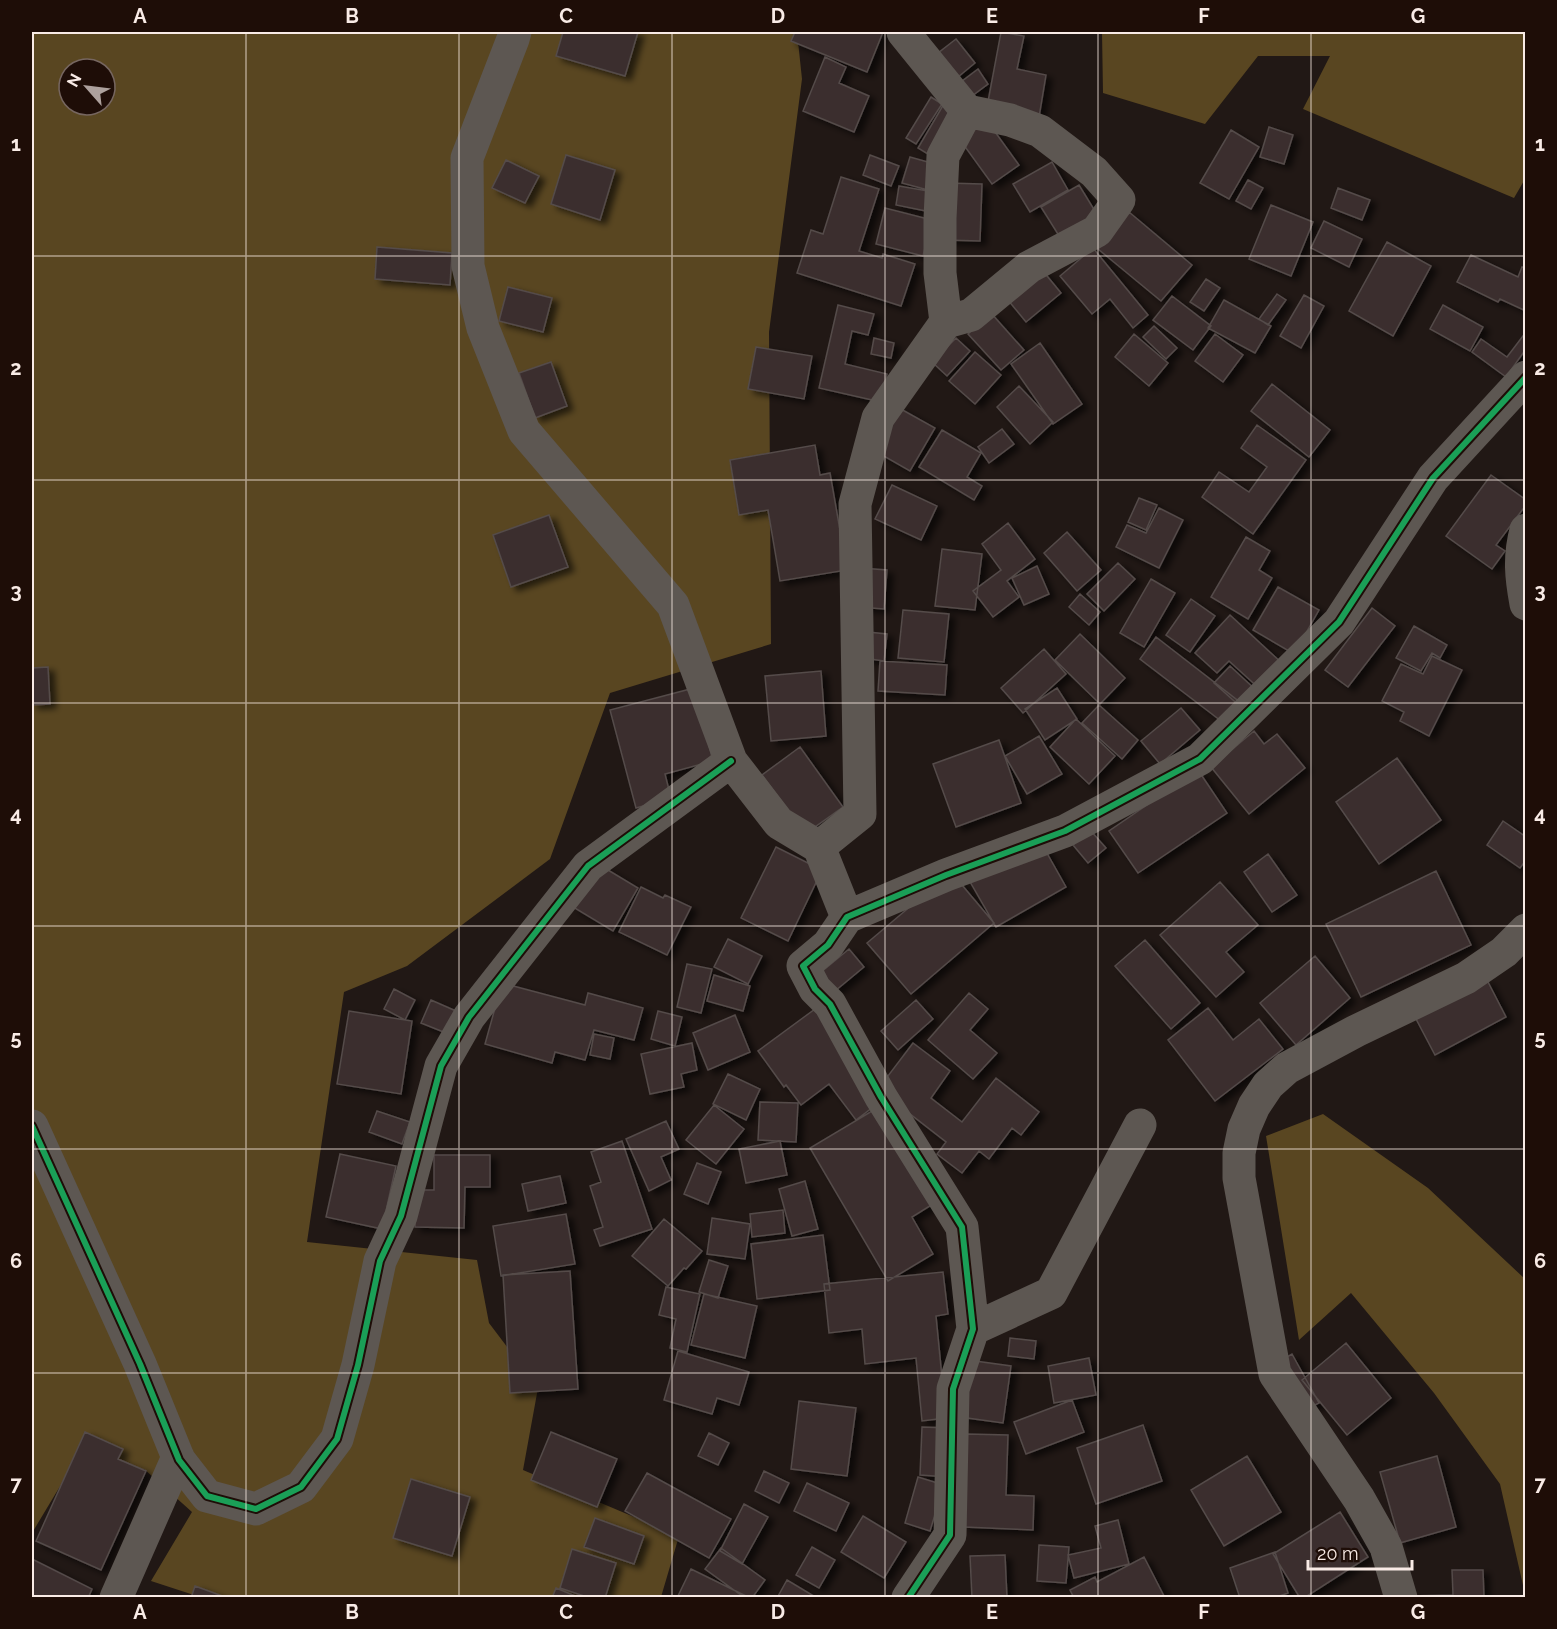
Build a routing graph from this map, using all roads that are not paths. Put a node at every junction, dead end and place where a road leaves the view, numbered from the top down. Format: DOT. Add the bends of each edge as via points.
graph roads {
  1 [pos="514,32"];
  2 [pos="903,32"];
  3 [pos="967,111"];
  4 [pos="946,322"];
  5 [pos="1526,377"];
  6 [pos="1526,530"];
  7 [pos="1526,604"];
  8 [pos="731,760"];
  9 [pos="819,847"];
  10 [pos="847,917"];
  11 [pos="1526,930"];
  12 [pos="1140,1125"];
  13 [pos="32,1126"];
  14 [pos="973,1329"];
  15 [pos="178,1457"];
  16 [pos="116,1598"];
  17 [pos="908,1598"];
  18 [pos="1401,1598"];
  1 -- 8 [label="street" via="466,158 468,266 483,328 524,431 673,605"];
  2 -- 3 [label="street"];
  3 -- 4 [label="street" via="944,156 940,273"];
  3 -- 4 [label="street" via="1040,131 1094,171 1119,200 1097,231 1029,267 971,315"];
  4 -- 9 [label="street" via="878,418 855,504 860,814"];
  5 -- 10 [label="street" via="1433,478 1340,622 1200,759 1065,831"];
  6 -- 7 [label="street" via="1521,548 1521,576"];
  8 -- 9 [label="street" via="779,823"];
  8 -- 15 [label="street" via="588,866 469,1017 441,1066 400,1216 380,1261 358,1365 337,1439 301,1487 256,1509 207,1496"];
  9 -- 10 [label="street"];
  10 -- 14 [label="street" via="828,945 803,966 815,989 830,1004 881,1097 962,1227"];
  11 -- 18 [label="street" via="1504,952 1466,978 1287,1068 1268,1085 1254,1106 1241,1145 1239,1179 1275,1374 1359,1499 1386,1547"];
  12 -- 14 [label="street" via="1051,1293"];
  13 -- 15 [label="street"];
  14 -- 17 [label="street" via="953,1389 950,1535"];
  15 -- 16 [label="street"];
}
